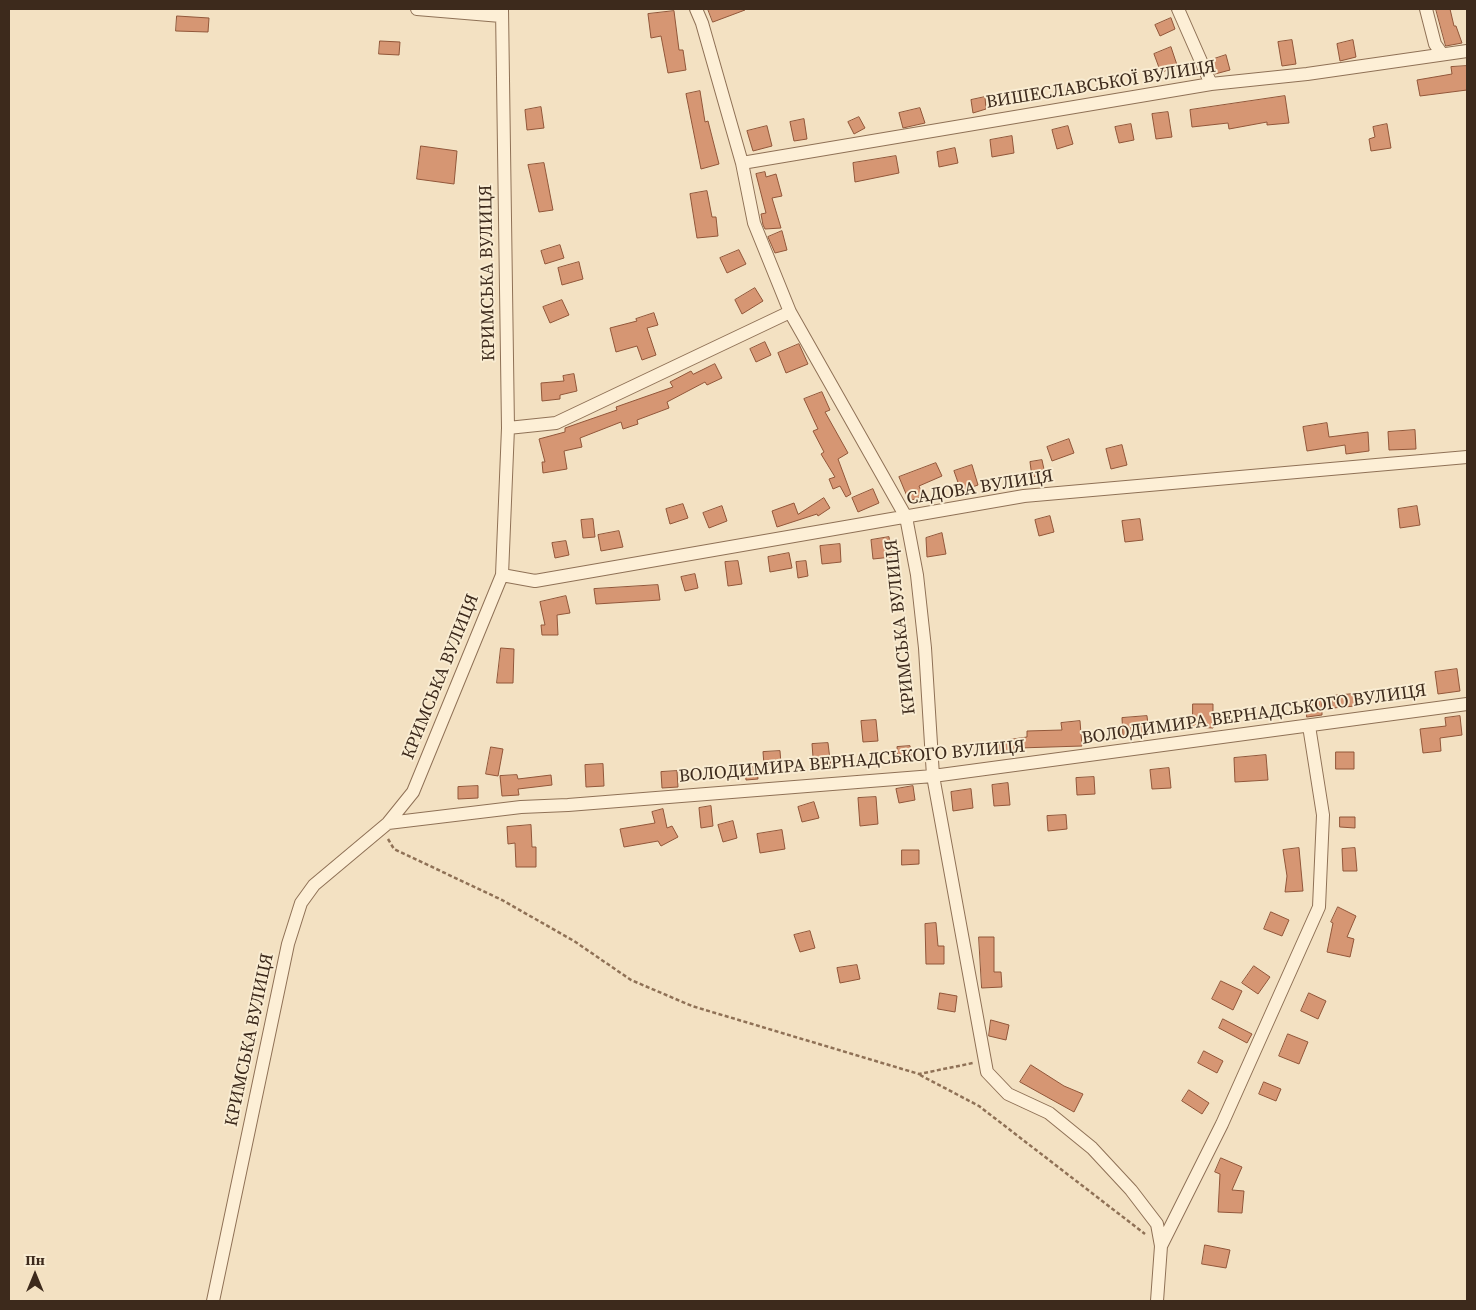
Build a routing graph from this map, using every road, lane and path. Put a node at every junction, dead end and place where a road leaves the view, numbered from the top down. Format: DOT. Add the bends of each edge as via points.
graph roads {
  1 [pos="417,9"];
  2 [pos="696,9"];
  3 [pos="1178,9"];
  4 [pos="1426,9"];
  5 [pos="501,12"];
  6 [pos="1467,51"];
  7 [pos="1442,54"];
  8 [pos="1211,84"];
  9 [pos="742,162"];
  10 [pos="790,312"];
  11 [pos="508,428"];
  12 [pos="1467,457"];
  13 [pos="906,517"];
  14 [pos="502,575"];
  15 [pos="1467,704"];
  16 [pos="1309,726"];
  17 [pos="932,776"];
  18 [pos="388,823"];
  19 [pos="985,1066"];
  20 [pos="919,1074"];
  21 [pos="1161,1246"];
  22 [pos="213,1301"];
  23 [pos="1157,1301"];
  1 -- 5 [label="street"];
  2 -- 9 [label="street, КРИМСЬКА ВУЛИЦЯ"];
  3 -- 8 [label="street"];
  4 -- 7 [label="street" via="1435,44"];
  5 -- 11 [label="street, КРИМСЬКА ВУЛИЦЯ"];
  6 -- 7 [label="street, ВИШЕСЛАВСЬКОЇ ВУЛИЦЯ"];
  7 -- 8 [label="street, ВИШЕСЛАВСЬКОЇ ВУЛИЦЯ"];
  8 -- 9 [label="street, ВИШЕСЛАВСЬКОЇ ВУЛИЦЯ"];
  9 -- 10 [label="street, КРИМСЬКА ВУЛИЦЯ" via="754,223"];
  10 -- 11 [label="street" via="556,423"];
  10 -- 13 [label="street, КРИМСЬКА ВУЛИЦЯ"];
  11 -- 14 [label="street, КРИМСЬКА ВУЛИЦЯ"];
  12 -- 13 [label="street, САДОВА ВУЛИЦЯ" via="1024,496"];
  13 -- 14 [label="street, САДОВА ВУЛИЦЯ" via="536,581"];
  13 -- 17 [label="street, КРИМСЬКА ВУЛИЦЯ" via="917,575 925,648"];
  14 -- 18 [label="street, КРИМСЬКА ВУЛИЦЯ" via="413,792"];
  15 -- 16 [label="street, ВОЛОДИМИРА ВЕРНАДСЬКОГО ВУЛИЦЯ"];
  16 -- 17 [label="street, ВОЛОДИМИРА ВЕРНАДСЬКОГО ВУЛИЦЯ"];
  16 -- 21 [label="street" via="1323,815 1318,907 1222,1124"];
  17 -- 18 [label="street, ВОЛОДИМИРА ВЕРНАДСЬКОГО ВУЛИЦЯ" via="521,807"];
  17 -- 19 [label="street, КРИМСЬКА ВУЛИЦЯ"];
  18 -- 20 [label="path" via="387,838 394,849 502,900 574,941 631,980 692,1006"];
  18 -- 22 [label="street, КРИМСЬКА ВУЛИЦЯ" via="314,885 301,903 288,944"];
  19 -- 20 [label="path"];
  19 -- 21 [label="street" via="1008,1094 1049,1113 1092,1148 1157,1224"];
  20 -- 21 [label="path" via="978,1106"];
  21 -- 23 [label="street"];
}
